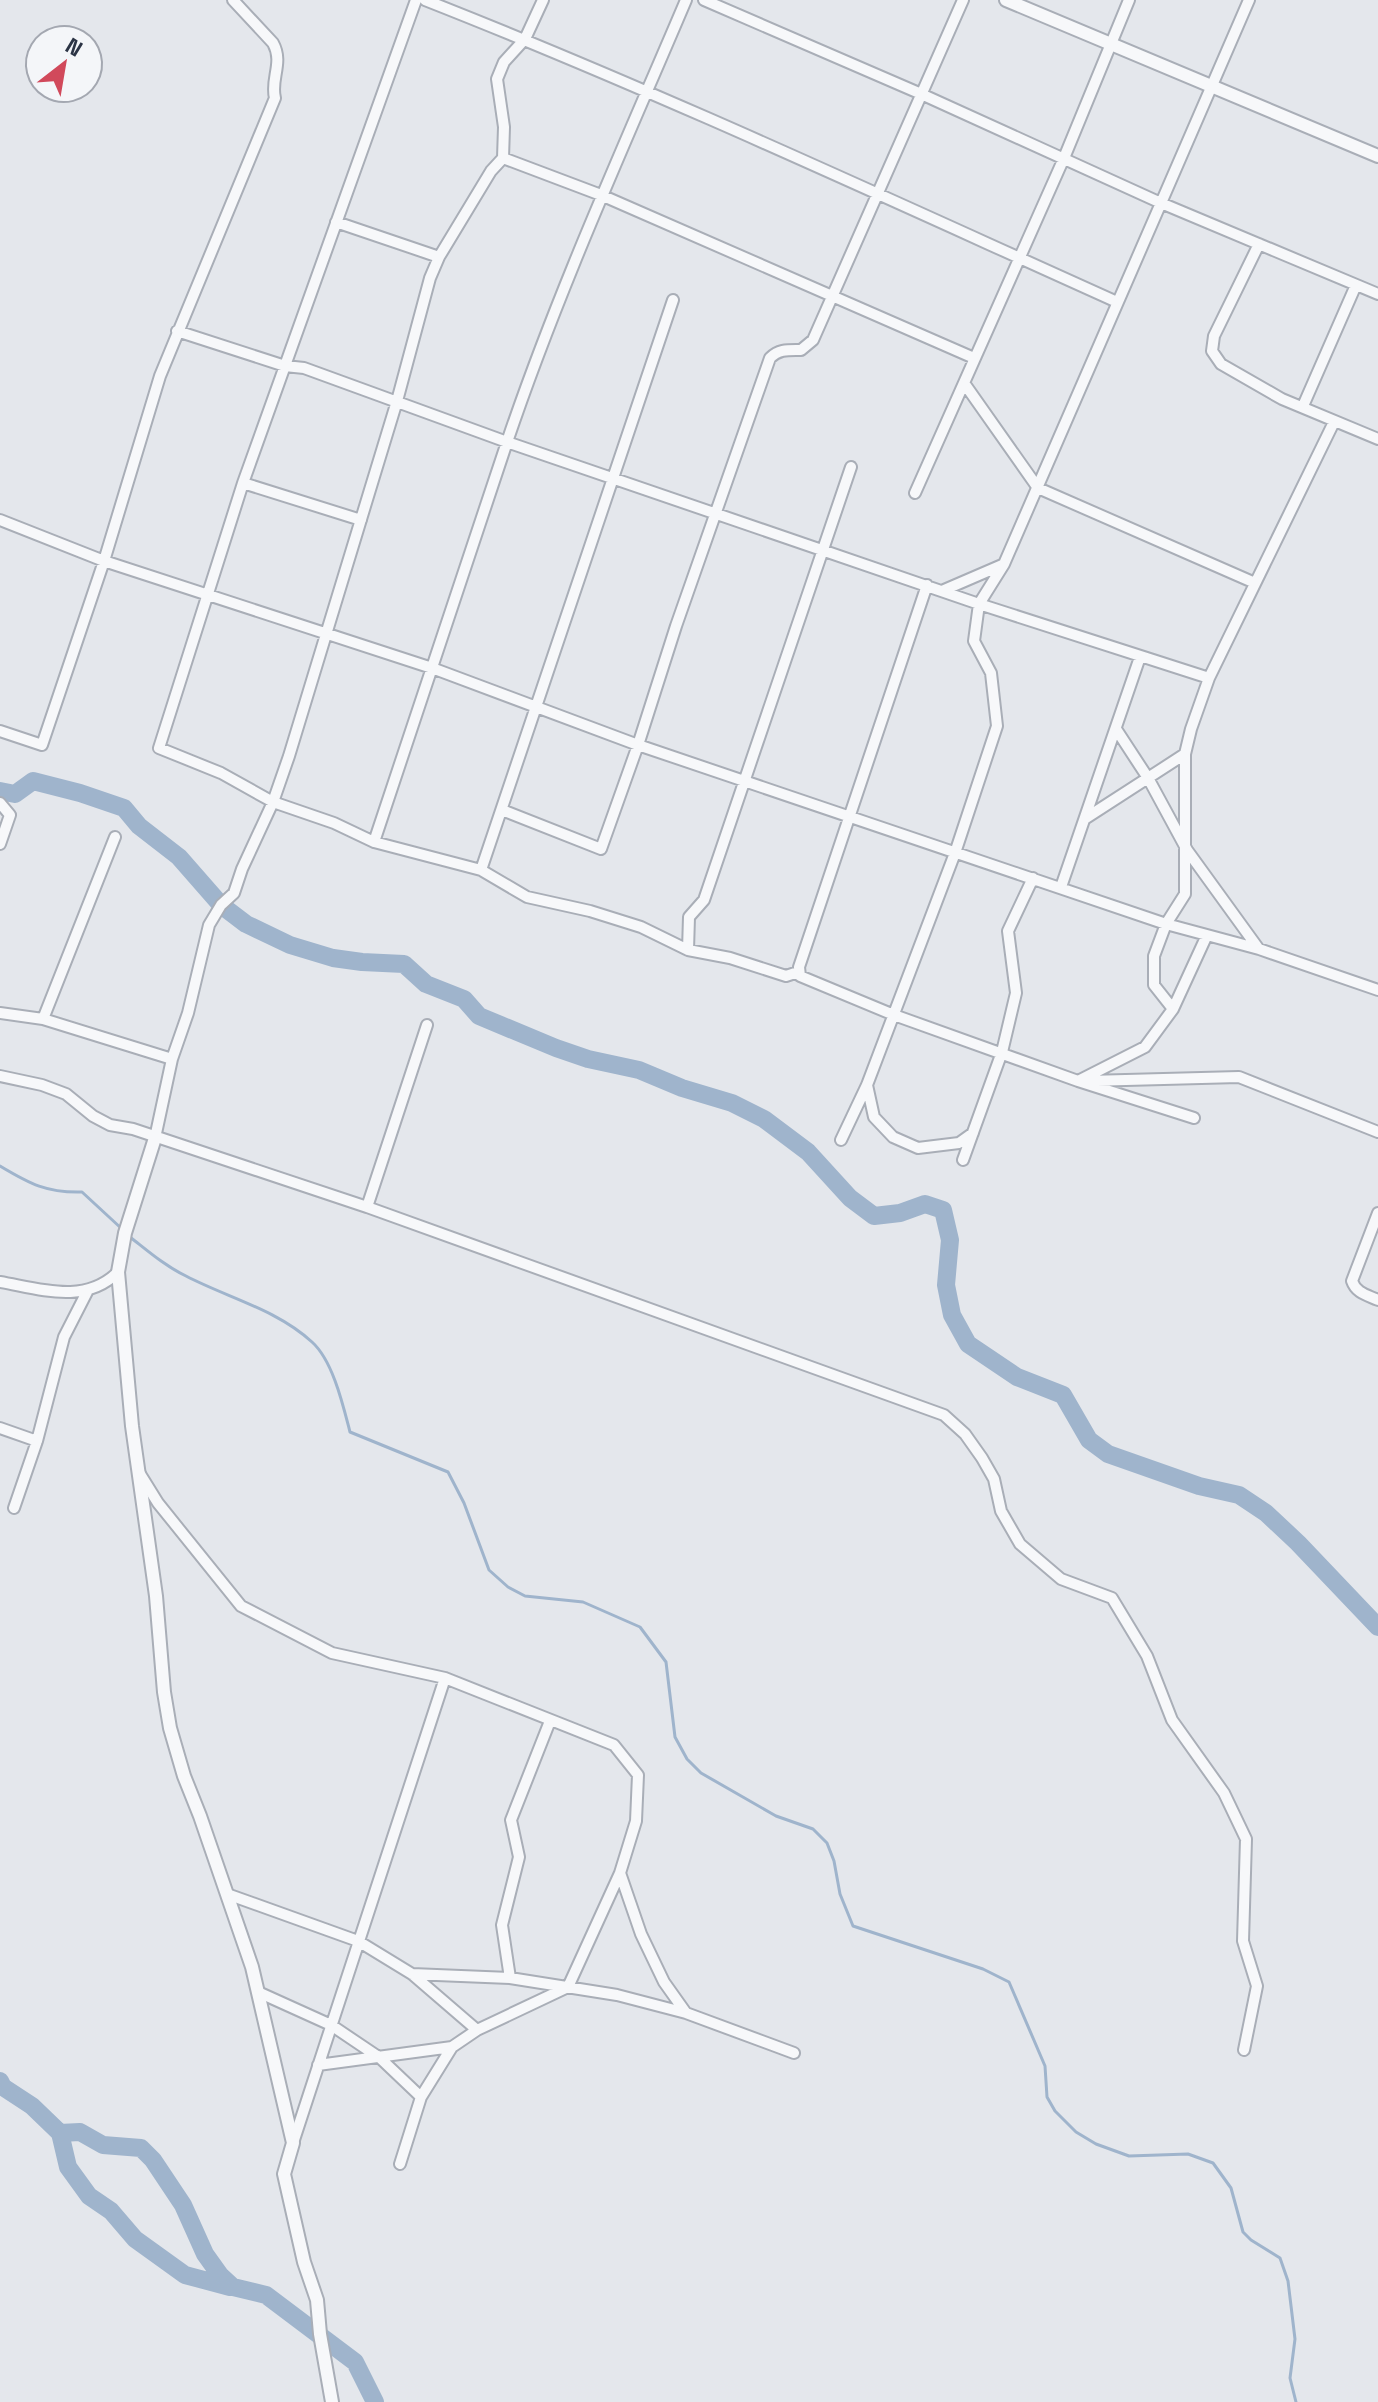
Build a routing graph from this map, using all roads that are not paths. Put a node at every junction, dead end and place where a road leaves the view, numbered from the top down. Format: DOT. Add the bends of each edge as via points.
graph roads {
  1 [pos="233,0"];
  2 [pos="416,0"];
  3 [pos="425,0"];
  4 [pos="543,0"];
  5 [pos="686,0"];
  6 [pos="704,0"];
  7 [pos="963,0"];
  8 [pos="1006,0"];
  9 [pos="1129,0"];
  10 [pos="1249,0"];
  11 [pos="525,39"];
  12 [pos="1111,45"];
  13 [pos="1210,87"];
  14 [pos="644,92"];
  15 [pos="919,93"];
  16 [pos="1378,156"];
  17 [pos="503,158"];
  18 [pos="1064,158"];
  19 [pos="878,194"];
  20 [pos="601,195"];
  21 [pos="1161,203"];
  22 [pos="336,222"];
  23 [pos="1259,244"];
  24 [pos="439,257"];
  25 [pos="1018,258"];
  26 [pos="1356,285"];
  27 [pos="1378,294"];
  28 [pos="832,296"];
  29 [pos="673,300"];
  30 [pos="1117,302"];
  31 [pos="177,331"];
  32 [pos="974,358"];
  33 [pos="285,366"];
  34 [pos="964,383"];
  35 [pos="397,401"];
  36 [pos="1303,406"];
  37 [pos="1334,422"];
  38 [pos="1378,439"];
  39 [pos="507,442"];
  40 [pos="851,467"];
  41 [pos="613,479"];
  42 [pos="243,483"];
  43 [pos="1038,488"];
  44 [pos="915,493"];
  45 [pos="715,512"];
  46 [pos="0,520"];
  47 [pos="361,520"];
  48 [pos="823,548"];
  49 [pos="104,561"];
  50 [pos="1004,564"];
  51 [pos="1255,583"];
  52 [pos="927,585"];
  53 [pos="944,590"];
  54 [pos="209,597"];
  55 [pos="979,604"];
  56 [pos="326,634"];
  57 [pos="1140,657"];
  58 [pos="432,668"];
  59 [pos="1209,678"];
  60 [pos="537,709"];
  61 [pos="1116,729"];
  62 [pos="0,731"];
  63 [pos="638,745"];
  64 [pos="1185,754"];
  65 [pos="1148,778"];
  66 [pos="744,779"];
  67 [pos="273,802"];
  68 [pos="0,803"];
  69 [pos="502,810"];
  70 [pos="850,817"];
  71 [pos="1086,819"];
  72 [pos="115,837"];
  73 [pos="374,842"];
  74 [pos="0,844"];
  75 [pos="1187,850"];
  76 [pos="955,853"];
  77 [pos="481,870"];
  78 [pos="1033,878"];
  79 [pos="1061,887"];
  80 [pos="1166,924"];
  81 [pos="1207,935"];
  82 [pos="1259,949"];
  83 [pos="688,950"];
  84 [pos="798,972"];
  85 [pos="1378,990"];
  86 [pos="1173,1009"];
  87 [pos="0,1013"];
  88 [pos="894,1015"];
  89 [pos="43,1019"];
  90 [pos="427,1025"];
  91 [pos="1002,1052"];
  92 [pos="172,1059"];
  93 [pos="0,1076"];
  94 [pos="1078,1081"];
  95 [pos="867,1085"];
  96 [pos="1194,1118"];
  97 [pos="1378,1132"];
  98 [pos="973,1133"];
  99 [pos="155,1138"];
  100 [pos="841,1140"];
  101 [pos="963,1160"];
  102 [pos="367,1207"];
  103 [pos="1378,1213"];
  104 [pos="118,1272"];
  105 [pos="0,1282"];
  106 [pos="88,1290"];
  107 [pos="1378,1300"];
  108 [pos="0,1428"];
  109 [pos="37,1441"];
  110 [pos="140,1474"];
  111 [pos="14,1508"];
  112 [pos="445,1678"];
  113 [pos="550,1721"];
  114 [pos="620,1873"];
  115 [pos="227,1894"];
  116 [pos="358,1941"];
  117 [pos="412,1974"];
  118 [pos="510,1978"];
  119 [pos="568,1987"];
  120 [pos="258,1992"];
  121 [pos="686,2013"];
  122 [pos="331,2025"];
  123 [pos="477,2030"];
  124 [pos="452,2047"];
  125 [pos="1244,2050"];
  126 [pos="794,2053"];
  127 [pos="380,2058"];
  128 [pos="318,2065"];
  129 [pos="421,2097"];
  130 [pos="293,2143"];
  131 [pos="400,2164"];
  132 [pos="332,2402"];
  1 -- 31 [label="street" via="277,51 275,98"];
  2 -- 22 [label="street"];
  3 -- 11 [label="street"];
  4 -- 11 [label="street"];
  5 -- 14 [label="street"];
  6 -- 15 [label="street"];
  7 -- 15 [label="street"];
  8 -- 12 [label="street"];
  9 -- 12 [label="street"];
  10 -- 13 [label="street"];
  11 -- 14 [label="street"];
  11 -- 17 [label="street" via="504,62 497,79"];
  12 -- 13 [label="street"];
  12 -- 18 [label="street"];
  13 -- 16 [label="street"];
  13 -- 21 [label="street"];
  14 -- 19 [label="street"];
  14 -- 20 [label="street"];
  15 -- 18 [label="street"];
  15 -- 19 [label="street"];
  17 -- 20 [label="street"];
  17 -- 24 [label="street"];
  18 -- 21 [label="street"];
  18 -- 25 [label="street"];
  19 -- 25 [label="street"];
  19 -- 28 [label="street"];
  20 -- 28 [label="street"];
  20 -- 39 [label="street"];
  21 -- 23 [label="street"];
  21 -- 30 [label="street"];
  22 -- 24 [label="street"];
  22 -- 33 [label="street"];
  23 -- 26 [label="street"];
  23 -- 36 [label="street" via="1214,336 1212,351 1221,364"];
  24 -- 35 [label="street"];
  25 -- 30 [label="street"];
  25 -- 32 [label="street"];
  26 -- 27 [label="street"];
  26 -- 36 [label="street"];
  28 -- 32 [label="street"];
  28 -- 45 [label="street" via="808,345 770,358"];
  29 -- 41 [label="street"];
  30 -- 43 [label="street"];
  31 -- 33 [label="street"];
  31 -- 49 [label="street"];
  32 -- 34 [label="street"];
  33 -- 35 [label="street"];
  33 -- 42 [label="street"];
  34 -- 43 [label="street"];
  34 -- 44 [label="street"];
  35 -- 39 [label="street"];
  35 -- 47 [label="street"];
  36 -- 37 [label="street"];
  37 -- 38 [label="street"];
  37 -- 51 [label="street"];
  39 -- 41 [label="street"];
  39 -- 58 [label="street"];
  40 -- 48 [label="street"];
  41 -- 45 [label="street"];
  41 -- 60 [label="street"];
  42 -- 47 [label="street"];
  42 -- 54 [label="street"];
  43 -- 50 [label="street"];
  43 -- 51 [label="street"];
  45 -- 48 [label="street"];
  45 -- 63 [label="street"];
  46 -- 49 [label="street"];
  47 -- 56 [label="street"];
  48 -- 52 [label="street"];
  48 -- 66 [label="street"];
  49 -- 54 [label="street"];
  49 -- 62 [label="street" via="42,745"];
  50 -- 53 [label="street"];
  50 -- 55 [label="street"];
  51 -- 59 [label="street"];
  52 -- 53 [label="street"];
  52 -- 70 [label="street"];
  53 -- 55 [label="street"];
  54 -- 56 [label="street"];
  54 -- 67 [label="street" via="159,748"];
  55 -- 57 [label="street"];
  55 -- 76 [label="street" via="974,641 991,673 997,726"];
  56 -- 58 [label="street"];
  56 -- 67 [label="street"];
  57 -- 59 [label="street"];
  57 -- 61 [label="street"];
  58 -- 60 [label="street"];
  58 -- 73 [label="street"];
  59 -- 64 [label="street"];
  60 -- 63 [label="street"];
  60 -- 69 [label="street"];
  61 -- 65 [label="street"];
  61 -- 71 [label="street"];
  63 -- 66 [label="street"];
  63 -- 69 [label="street" via="601,849"];
  64 -- 65 [label="street"];
  64 -- 75 [label="street"];
  65 -- 71 [label="street"];
  65 -- 75 [label="street"];
  66 -- 70 [label="street"];
  66 -- 83 [label="street" via="704,900 689,917"];
  67 -- 73 [label="street"];
  67 -- 92 [label="street" via="234,893 209,925"];
  68 -- 74 [label="street" via="10,815"];
  69 -- 77 [label="street"];
  70 -- 76 [label="street"];
  70 -- 84 [label="street"];
  71 -- 79 [label="street"];
  72 -- 89 [label="street"];
  73 -- 77 [label="street"];
  75 -- 80 [label="street" via="1185,894"];
  75 -- 82 [label="street"];
  76 -- 78 [label="street"];
  76 -- 88 [label="street"];
  77 -- 83 [label="street" via="527,897 641,927"];
  78 -- 79 [label="street"];
  78 -- 91 [label="street" via="1008,931 1016,993"];
  79 -- 80 [label="street"];
  80 -- 81 [label="street"];
  80 -- 86 [label="street" via="1154,956 1154,985"];
  81 -- 82 [label="street"];
  81 -- 86 [label="street"];
  82 -- 85 [label="street"];
  83 -- 84 [label="street" via="786,976"];
  84 -- 88 [label="street"];
  86 -- 94 [label="street" via="1145,1047"];
  87 -- 89 [label="street"];
  88 -- 91 [label="street"];
  88 -- 95 [label="street"];
  89 -- 92 [label="street"];
  90 -- 102 [label="street"];
  91 -- 94 [label="street"];
  91 -- 98 [label="street"];
  92 -- 99 [label="street"];
  93 -- 99 [label="street" via="66,1094 102,1121"];
  94 -- 96 [label="street"];
  94 -- 97 [label="street" via="1239,1077"];
  95 -- 98 [label="street" via="874,1117 893,1137 918,1148 959,1143"];
  95 -- 100 [label="street"];
  98 -- 101 [label="street"];
  99 -- 102 [label="street"];
  99 -- 104 [label="street"];
  102 -- 125 [label="street" via="944,1415 965,1434 994,1479 1001,1511 1020,1544 1061,1579 1112,1598 1147,1656 1172,1720 1224,1793 1246,1839 1243,1941 1257,1986"];
  103 -- 107 [label="street" via="1352,1281 1361,1293"];
  104 -- 106 [label="street"];
  104 -- 110 [label="street"];
  105 -- 106 [label="street" via="63,1294"];
  106 -- 109 [label="street" via="64,1337"];
  108 -- 109 [label="street"];
  109 -- 111 [label="street"];
  110 -- 112 [label="street" via="241,1606 332,1653"];
  110 -- 115 [label="street" via="170,1728"];
  112 -- 113 [label="street"];
  112 -- 116 [label="street"];
  113 -- 114 [label="street" via="614,1745 638,1775 636,1821"];
  113 -- 118 [label="street" via="511,1820 519,1857 502,1925"];
  114 -- 119 [label="street"];
  114 -- 121 [label="street" via="641,1934"];
  115 -- 116 [label="street"];
  115 -- 120 [label="street"];
  116 -- 117 [label="street"];
  116 -- 122 [label="street"];
  117 -- 118 [label="street"];
  117 -- 123 [label="street"];
  118 -- 119 [label="street"];
  119 -- 121 [label="street"];
  119 -- 123 [label="street"];
  120 -- 122 [label="street"];
  120 -- 130 [label="street"];
  121 -- 126 [label="street"];
  122 -- 127 [label="street"];
  122 -- 128 [label="street"];
  123 -- 124 [label="street"];
  124 -- 127 [label="street"];
  124 -- 129 [label="street"];
  127 -- 128 [label="street"];
  127 -- 129 [label="street"];
  128 -- 130 [label="street"];
  129 -- 131 [label="street"];
  130 -- 132 [label="street" via="284,2174 317,2300"];
}
